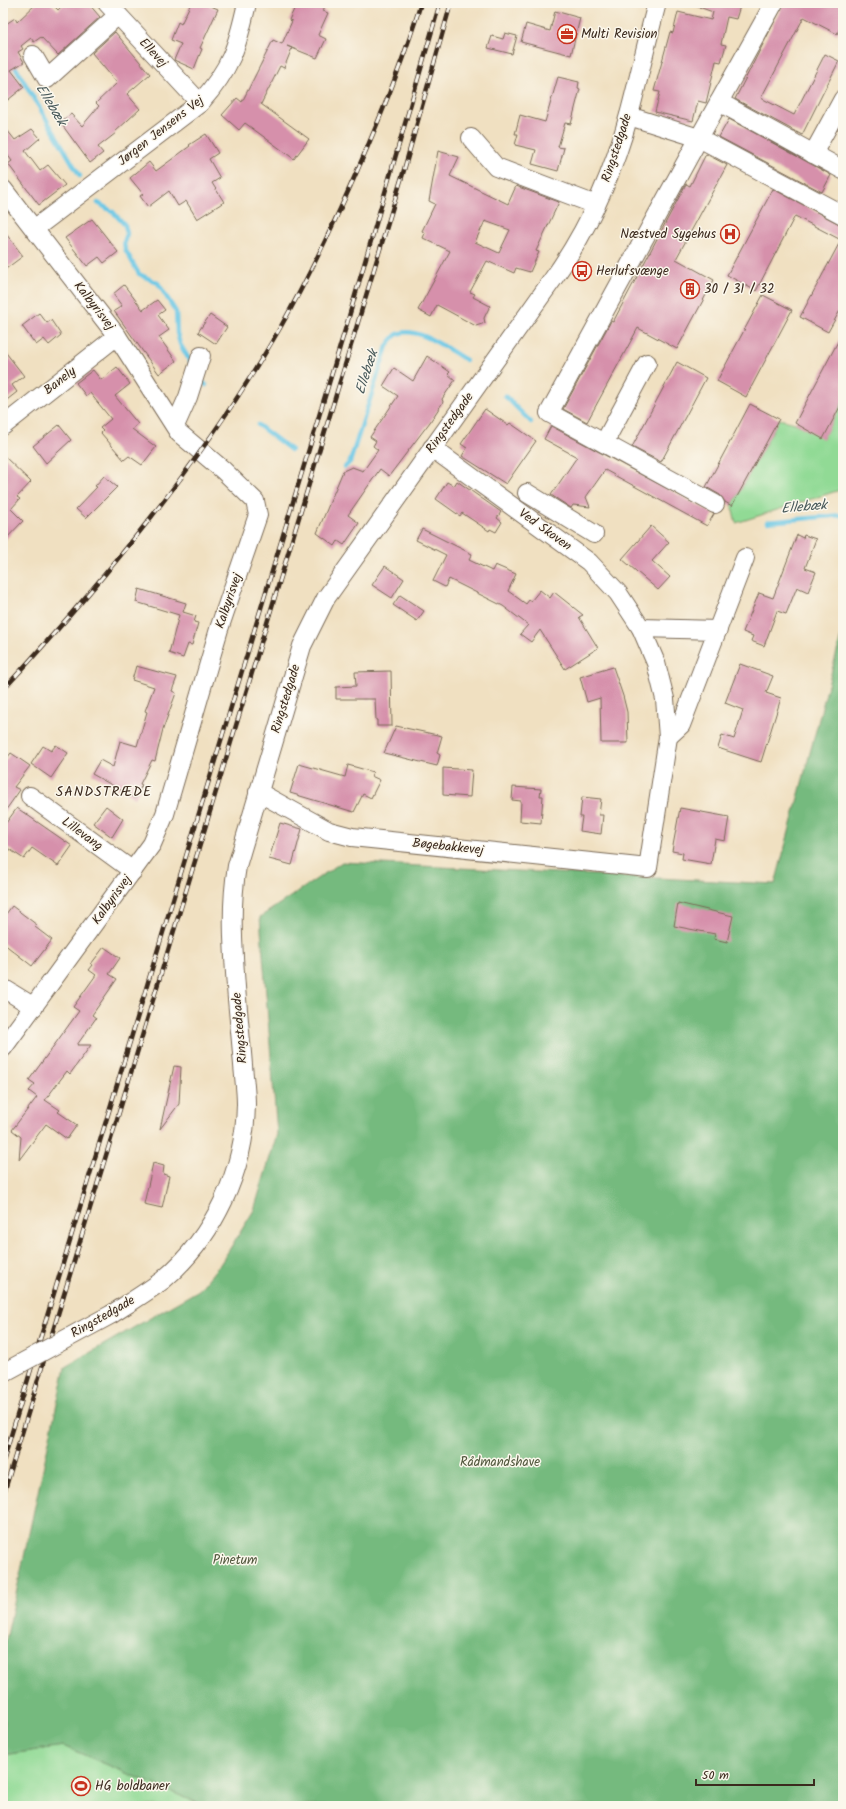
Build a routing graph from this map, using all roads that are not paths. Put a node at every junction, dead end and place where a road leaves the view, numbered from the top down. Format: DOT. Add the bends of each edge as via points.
graph roads {
  1 [pos="247,3"];
  2 [pos="657,3"];
  3 [pos="774,3"];
  4 [pos="112,9"];
  5 [pos="32,55"];
  6 [pos="843,99"];
  7 [pos="719,102"];
  8 [pos="200,103"];
  9 [pos="629,116"];
  10 [pos="471,138"];
  11 [pos="699,138"];
  12 [pos="813,154"];
  13 [pos="843,170"];
  14 [pos="3,189"];
  15 [pos="596,205"];
  16 [pos="843,215"];
  17 [pos="34,229"];
  18 [pos="117,336"];
  19 [pos="201,356"];
  20 [pos="647,364"];
  21 [pos="3,426"];
  22 [pos="175,426"];
  23 [pos="604,443"];
  24 [pos="432,448"];
  25 [pos="527,493"];
  26 [pos="715,504"];
  27 [pos="594,534"];
  28 [pos="745,558"];
  29 [pos="641,628"];
  30 [pos="718,630"];
  31 [pos="668,737"];
  32 [pos="258,792"];
  33 [pos="30,796"];
  34 [pos="648,868"];
  35 [pos="133,871"];
  36 [pos="3,988"];
  37 [pos="34,1007"];
  38 [pos="3,1048"];
  39 [pos="3,1373"];
  1 -- 8 [label="street, Jørgen Jensens Vej" via="231,62 217,84"];
  2 -- 9 [label="street, Ringstedgade"];
  3 -- 7 [label="street"];
  4 -- 5 [label="street" via="47,79"];
  4 -- 8 [label="street, Ellevej"];
  6 -- 12 [label="street"];
  7 -- 11 [label="street"];
  7 -- 12 [label="street"];
  8 -- 17 [label="street, Jørgen Jensens Vej"];
  9 -- 11 [label="street"];
  9 -- 15 [label="street, Ringstedgade"];
  10 -- 15 [label="street" via="496,167"];
  11 -- 16 [label="street"];
  11 -- 23 [label="street" via="549,413"];
  12 -- 13 [label="street"];
  14 -- 17 [label="street, Kalbyrisvej"];
  15 -- 24 [label="street, Ringstedgade" via="570,255"];
  17 -- 18 [label="street, Kalbyrisvej"];
  18 -- 21 [label="street, Banely"];
  18 -- 22 [label="street, Kalbyrisvej"];
  19 -- 22 [label="street" via="188,397"];
  20 -- 23 [label="street"];
  22 -- 35 [label="street, Kalbyrisvej" via="179,433 255,501 258,515 219,629 165,814 152,844"];
  23 -- 26 [label="street"];
  24 -- 29 [label="street, Ved Skoven" via="588,562 618,592"];
  24 -- 32 [label="street, Ringstedgade" via="315,618 300,651"];
  25 -- 27 [label="street"];
  28 -- 30 [label="street"];
  29 -- 30 [label="street"];
  29 -- 31 [label="street, Ved Skoven" via="656,663 665,699"];
  30 -- 31 [label="street" via="681,724"];
  31 -- 34 [label="street, Ved Skoven"];
  32 -- 34 [label="street, Bøgebakkevej" via="329,831 352,837"];
  32 -- 39 [label="street, Ringstedgade, bridge" via="232,892 233,947 246,1103 240,1157 224,1199 204,1234 164,1279 112,1314"];
  33 -- 35 [label="street, Lillevang"];
  35 -- 37 [label="street, Kalbyrisvej"];
  36 -- 37 [label="street"];
  37 -- 38 [label="street, Kalbyrisvej"];
}
